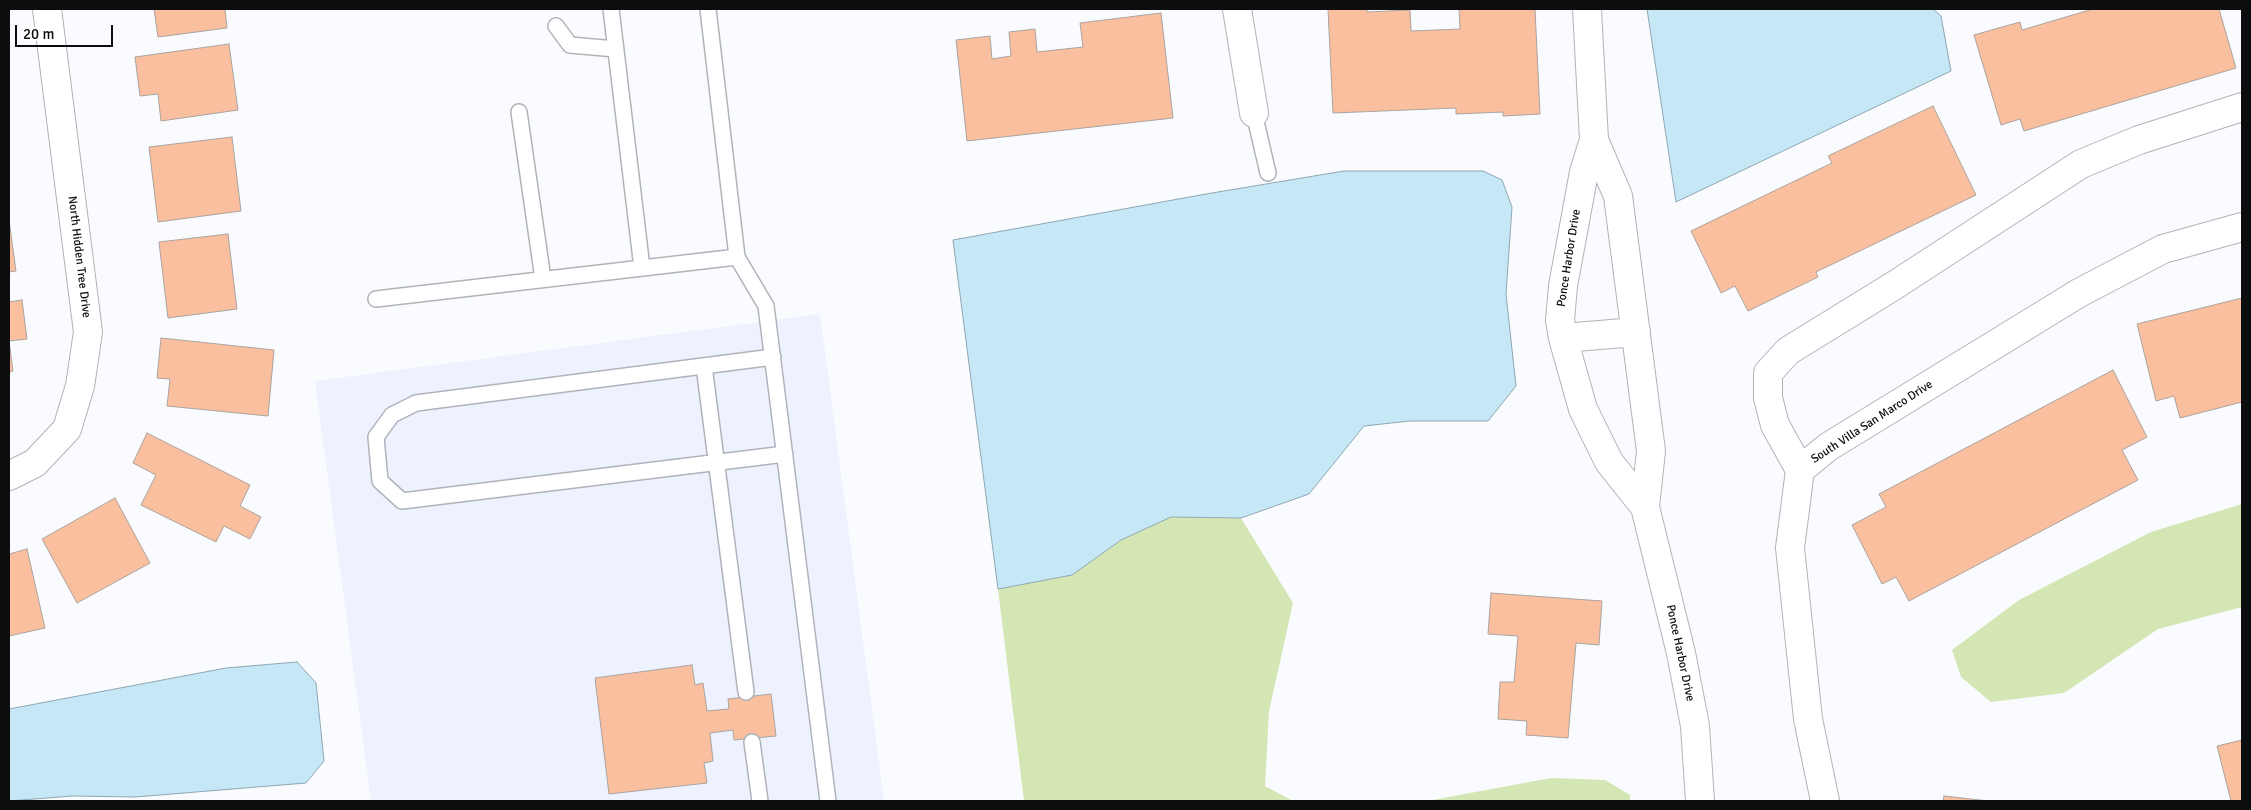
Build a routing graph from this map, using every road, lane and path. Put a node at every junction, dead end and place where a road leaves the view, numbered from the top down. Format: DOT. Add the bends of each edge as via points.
graph roads {
  1 [pos="47,9"];
  2 [pos="611,9"];
  3 [pos="708,9"];
  4 [pos="1237,9"];
  5 [pos="1587,9"];
  6 [pos="556,26"];
  7 [pos="616,49"];
  8 [pos="2242,107"];
  9 [pos="519,112"];
  10 [pos="1254,113"];
  11 [pos="1594,140"];
  12 [pos="1268,173"];
  13 [pos="2242,227"];
  14 [pos="737,257"];
  15 [pos="642,268"];
  16 [pos="543,279"];
  17 [pos="376,299"];
  18 [pos="1636,332"];
  19 [pos="1563,338"];
  20 [pos="773,357"];
  21 [pos="704,366"];
  22 [pos="785,454"];
  23 [pos="715,462"];
  24 [pos="1800,470"];
  25 [pos="9,476"];
  26 [pos="1645,507"];
  27 [pos="746,692"];
  28 [pos="752,742"];
  29 [pos="760,801"];
  30 [pos="828,801"];
  31 [pos="1700,801"];
  32 [pos="1825,801"];
  1 -- 25 [label="street, North Hidden Tree Drive" via="88,332 80,386 67,429 35,463"];
  2 -- 7 [label="lane"];
  3 -- 14 [label="lane"];
  4 -- 10 [label="street"];
  5 -- 11 [label="street, Ponce Harbor Drive"];
  6 -- 7 [label="lane" via="570,45"];
  7 -- 15 [label="lane"];
  8 -- 24 [label="street" via="2139,140 2081,164 1788,351 1768,373 1768,398 1775,424"];
  9 -- 16 [label="lane"];
  10 -- 12 [label="lane"];
  11 -- 18 [label="street, Ponce Harbor Drive" via="1618,196"];
  11 -- 19 [label="street, Ponce Harbor Drive" via="1584,172 1563,286 1560,320"];
  13 -- 24 [label="street, South Villa San Marco Drive" via="2163,249 2079,293 1828,447"];
  14 -- 15 [label="lane"];
  14 -- 20 [label="lane" via="766,306"];
  15 -- 16 [label="lane"];
  16 -- 17 [label="lane"];
  18 -- 19 [label="street"];
  18 -- 26 [label="street, Ponce Harbor Drive" via="1651,451"];
  19 -- 26 [label="street, Ponce Harbor Drive" via="1583,409 1609,462"];
  20 -- 21 [label="lane"];
  20 -- 22 [label="lane"];
  21 -- 23 [label="lane"];
  21 -- 23 [label="lane" via="416,403 392,415 376,437 380,480 402,501"];
  22 -- 23 [label="lane"];
  22 -- 30 [label="lane"];
  23 -- 27 [label="lane"];
  24 -- 32 [label="street, South Villa San Marco Drive" via="1790,548 1808,719"];
  26 -- 31 [label="street, Ponce Harbor Drive" via="1683,662 1695,726"];
  28 -- 29 [label="lane"];
}
